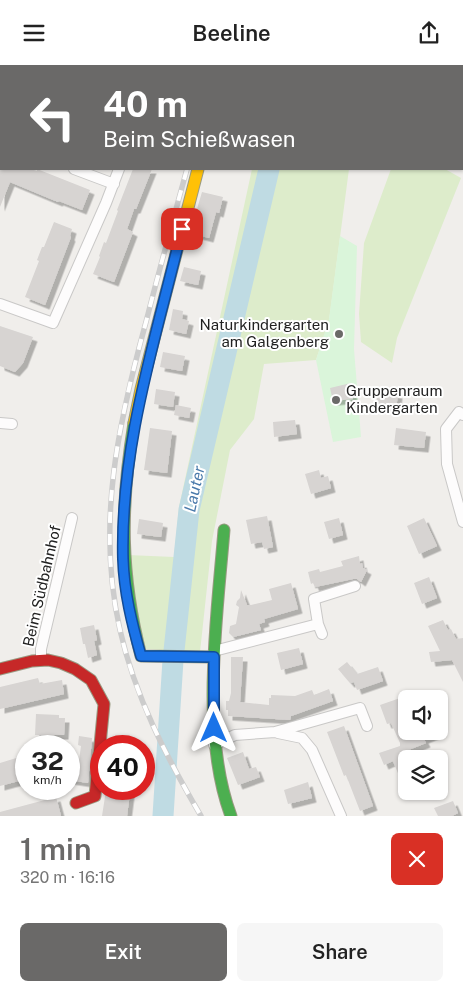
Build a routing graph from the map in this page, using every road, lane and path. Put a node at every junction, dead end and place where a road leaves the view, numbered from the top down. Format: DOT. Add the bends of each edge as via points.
graph roads {
  1 [pos="77,170"];
  2 [pos="119,170"];
  3 [pos="198,170"];
  4 [pos="114,184"];
  5 [pos="0,303"];
  6 [pos="461,414"];
  7 [pos="0,423"];
  8 [pos="12,424"];
  9 [pos="72,518"];
  10 [pos="463,522"];
  11 [pos="224,530"];
  12 [pos="355,586"];
  13 [pos="318,624"];
  14 [pos="322,634"];
  15 [pos="214,654"];
  16 [pos="41,660"];
  17 [pos="0,669"];
  18 [pos="367,726"];
  19 [pos="275,733"];
  20 [pos="214,745"];
  21 [pos="76,803"];
  22 [pos="231,816"];
  23 [pos="341,816"];
  1 -- 4 [label="street"];
  2 -- 4 [label="street"];
  3 -- 15 [label="street" via="138,407 126,478 123,559 132,626 141,656"];
  4 -- 5 [label="street" via="53,323"];
  6 -- 10 [label="street" via="446,429 447,464"];
  7 -- 8 [label="street"];
  9 -- 16 [label="street, Beim Südbahnhof"];
  11 -- 15 [label="street"];
  12 -- 13 [label="street" via="314,599"];
  13 -- 14 [label="street"];
  13 -- 15 [label="street"];
  15 -- 20 [label="street"];
  16 -- 17 [label="street, Beim Südbahnhof"];
  16 -- 21 [label="street, Beim Südbahnhof" via="68,665 90,679 104,704 95,796"];
  18 -- 19 [label="street" via="360,709"];
  19 -- 20 [label="street" via="235,735"];
  19 -- 23 [label="street" via="302,738 312,750"];
  20 -- 22 [label="street" via="223,796"];
}
